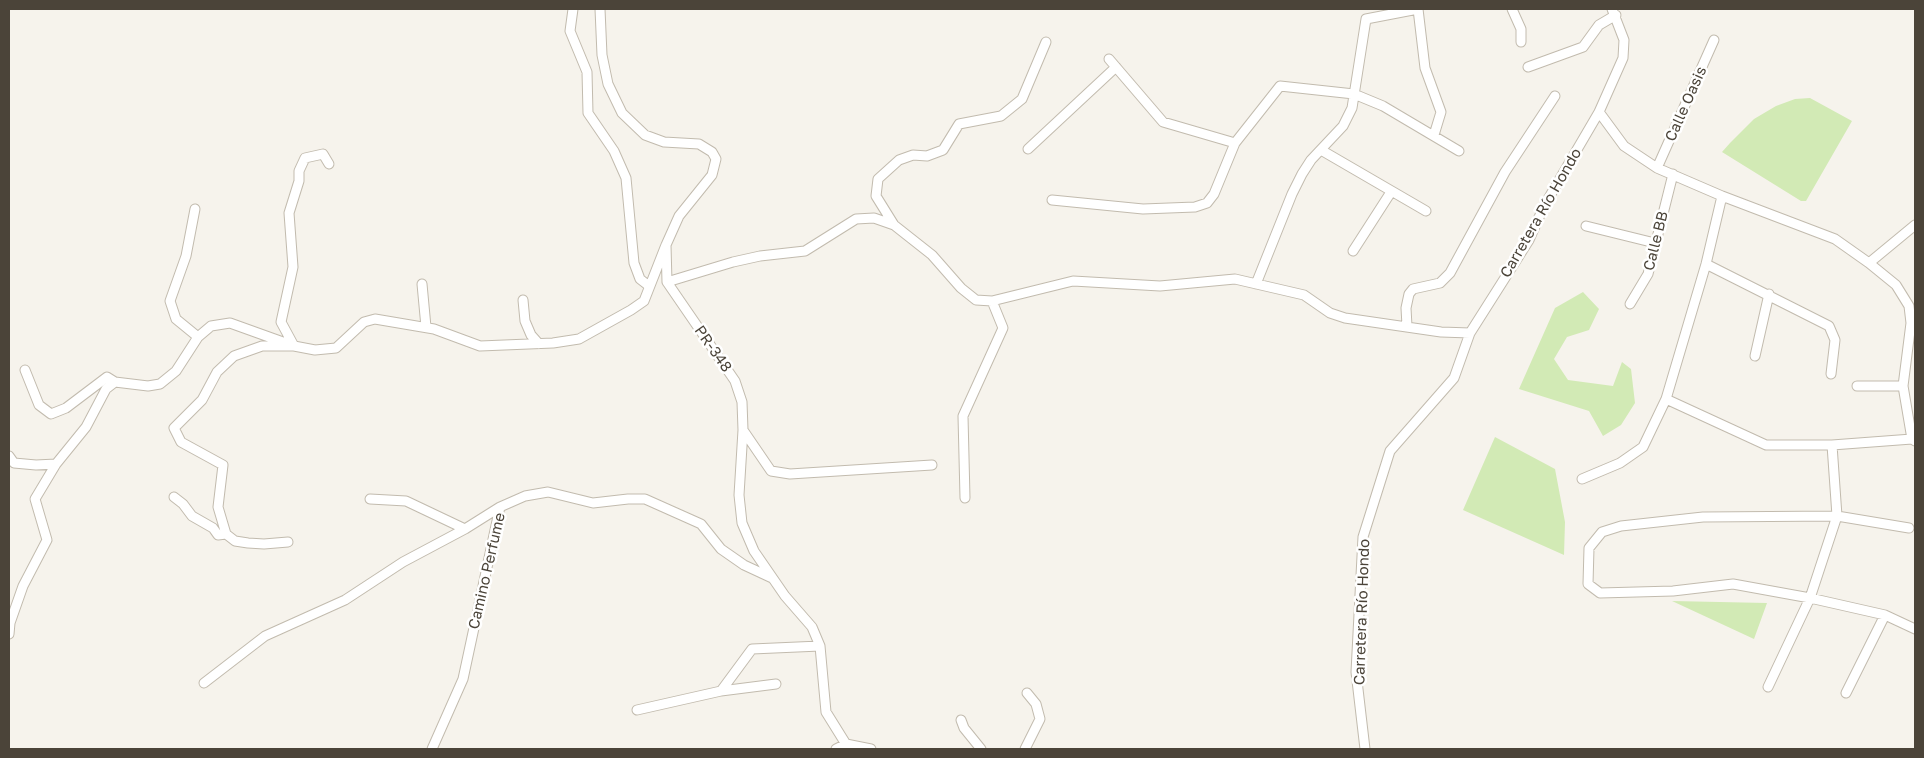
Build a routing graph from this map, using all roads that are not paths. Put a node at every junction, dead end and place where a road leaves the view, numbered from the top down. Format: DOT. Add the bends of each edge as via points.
graph roads {
  1 [pos="573,9"];
  2 [pos="600,9"];
  3 [pos="1418,9"];
  4 [pos="1512,9"];
  5 [pos="1614,10"];
  6 [pos="1714,40"];
  7 [pos="1046,42"];
  8 [pos="1521,42"];
  9 [pos="1109,59"];
  10 [pos="1116,67"];
  11 [pos="1528,67"];
  12 [pos="1354,94"];
  13 [pos="1555,96"];
  14 [pos="1599,112"];
  15 [pos="1434,135"];
  16 [pos="1235,143"];
  17 [pos="1028,149"];
  18 [pos="1321,150"];
  19 [pos="1459,151"];
  20 [pos="329,164"];
  21 [pos="1657,168"];
  22 [pos="1673,174"];
  23 [pos="1391,192"];
  24 [pos="1722,196"];
  25 [pos="1052,200"];
  26 [pos="194,209"];
  27 [pos="1426,211"];
  28 [pos="894,225"];
  29 [pos="1915,225"];
  30 [pos="1586,226"];
  31 [pos="1655,243"];
  32 [pos="666,245"];
  33 [pos="1353,251"];
  34 [pos="1869,263"];
  35 [pos="1706,264"];
  36 [pos="667,282"];
  37 [pos="422,284"];
  38 [pos="1256,284"];
  39 [pos="649,286"];
  40 [pos="1768,294"];
  41 [pos="523,300"];
  42 [pos="992,301"];
  43 [pos="1630,304"];
  44 [pos="1407,326"];
  45 [pos="426,327"];
  46 [pos="1470,333"];
  47 [pos="198,337"];
  48 [pos="539,344"];
  49 [pos="294,346"];
  50 [pos="1754,356"];
  51 [pos="25,370"];
  52 [pos="1831,374"];
  53 [pos="115,382"];
  54 [pos="1857,386"];
  55 [pos="1903,386"];
  56 [pos="1666,399"];
  57 [pos="743,430"];
  58 [pos="1914,440"];
  59 [pos="1832,445"];
  60 [pos="9,456"];
  61 [pos="56,464"];
  62 [pos="932,465"];
  63 [pos="1582,479"];
  64 [pos="174,496"];
  65 [pos="965,498"];
  66 [pos="375,502"];
  67 [pos="500,507"];
  68 [pos="1837,516"];
  69 [pos="1909,528"];
  70 [pos="465,529"];
  71 [pos="226,534"];
  72 [pos="288,542"];
  73 [pos="772,578"];
  74 [pos="1810,598"];
  75 [pos="1885,614"];
  76 [pos="10,623"];
  77 [pos="1915,629"];
  78 [pos="9,634"];
  79 [pos="820,646"];
  80 [pos="204,683"];
  81 [pos="776,684"];
  82 [pos="1768,687"];
  83 [pos="721,691"];
  84 [pos="1027,693"];
  85 [pos="1846,694"];
  86 [pos="637,710"];
  87 [pos="961,720"];
  88 [pos="848,747"];
  89 [pos="432,749"];
  90 [pos="836,749"];
  91 [pos="871,749"];
  92 [pos="981,749"];
  93 [pos="1025,749"];
  94 [pos="1365,749"];
  1 -- 39 [label="street" via="570,31 587,72 588,113 614,151 626,178 634,263 640,279"];
  2 -- 32 [label="street" via="602,55 608,84 622,114 645,135 664,142 699,144 712,152 716,159 712,175 679,216"];
  3 -- 12 [label="street" via="1366,19"];
  3 -- 15 [label="street" via="1425,68 1441,112"];
  4 -- 8 [label="street" via="1522,29"];
  5 -- 11 [label="street" via="1583,47"];
  5 -- 14 [label="street, Carretera Río Hondo" via="1624,40 1623,58"];
  6 -- 21 [label="street, Calle Oasis"];
  7 -- 28 [label="street" via="1022,99 1001,116 959,124 943,150 899,160 878,180 876,196"];
  9 -- 10 [label="street"];
  10 -- 16 [label="street" via="1163,122"];
  10 -- 17 [label="street"];
  12 -- 15 [label="street" via="1383,106"];
  12 -- 16 [label="street" via="1280,86"];
  12 -- 18 [label="street" via="1352,108 1343,126"];
  13 -- 44 [label="street" via="1505,172 1450,273 1440,282 1413,289 1408,294"];
  14 -- 21 [label="street" via="1624,146"];
  14 -- 46 [label="street, Carretera Río Hondo" via="1544,206 1529,240"];
  15 -- 19 [label="street"];
  16 -- 25 [label="street" via="1214,194 1207,203 1195,207 1143,209"];
  18 -- 23 [label="street"];
  18 -- 38 [label="street" via="1311,160 1292,194"];
  20 -- 49 [label="street" via="322,154 305,158 298,171 299,182 289,213 293,267 281,322"];
  21 -- 22 [label="street"];
  22 -- 24 [label="street"];
  22 -- 31 [label="street, Calle BB"];
  23 -- 27 [label="street"];
  23 -- 33 [label="street"];
  24 -- 34 [label="street" via="1835,239"];
  24 -- 35 [label="street"];
  26 -- 47 [label="street" via="186,256 170,301 176,319"];
  28 -- 36 [label="street" via="874,218 856,219 805,251 733,262"];
  28 -- 42 [label="street" via="932,255 976,300"];
  29 -- 34 [label="street"];
  30 -- 31 [label="street"];
  31 -- 43 [label="street, Calle BB" via="1648,274"];
  32 -- 36 [label="street"];
  32 -- 39 [label="street"];
  34 -- 55 [label="street" via="1896,285 1909,306 1911,323"];
  35 -- 40 [label="street"];
  35 -- 56 [label="street"];
  36 -- 57 [label="street, PR-348 / PR-348" via="735,380 742,402"];
  37 -- 45 [label="street"];
  38 -- 42 [label="street" via="1235,279 1160,286 1073,281"];
  38 -- 44 [label="street" via="1304,296 1330,313 1345,318"];
  39 -- 48 [label="street" via="644,300 631,310 580,339"];
  40 -- 50 [label="street"];
  40 -- 52 [label="street" via="1829,326 1835,340"];
  41 -- 48 [label="street" via="525,321"];
  42 -- 65 [label="street" via="1002,328 963,416"];
  44 -- 46 [label="street"];
  45 -- 48 [label="street" via="480,346"];
  45 -- 49 [label="street" via="375,319 364,322 336,348 315,350"];
  46 -- 94 [label="street, Carretera Río Hondo" via="1454,378 1390,451 1363,538 1356,672"];
  47 -- 49 [label="street" via="211,326 230,323"];
  47 -- 53 [label="street" via="176,370 160,384 148,386"];
  49 -- 71 [label="street" via="262,346 234,356 217,372 202,400 174,428 180,442 223,465 218,507"];
  51 -- 53 [label="street" via="40,406 51,414 66,408 107,377"];
  53 -- 61 [label="street" via="106,389 86,426"];
  54 -- 55 [label="street"];
  55 -- 58 [label="street"];
  56 -- 59 [label="street" via="1766,445"];
  56 -- 63 [label="street" via="1643,447 1620,463"];
  57 -- 62 [label="street" via="771,471 790,474"];
  57 -- 73 [label="street, PR-348 / PR-348" via="739,495 742,523 754,551"];
  58 -- 59 [label="street"];
  59 -- 68 [label="street"];
  60 -- 61 [label="street" via="14,463"];
  61 -- 76 [label="street" via="35,500 47,540 23,586"];
  64 -- 71 [label="street" via="192,516 213,528 218,535"];
  66 -- 70 [label="street" via="406,501"];
  67 -- 70 [label="street"];
  67 -- 73 [label="street, Camino Perfume" via="525,496 548,492 594,502 644,499 701,524 721,549 744,565"];
  67 -- 89 [label="street, Camino Perfume" via="463,679"];
  68 -- 69 [label="street"];
  68 -- 74 [label="street"];
  68 -- 74 [label="street" via="1703,517 1621,526 1602,532 1590,548 1588,584 1600,594 1733,584"];
  70 -- 80 [label="street" via="403,562 345,600 265,636"];
  71 -- 72 [label="street" via="248,543"];
  73 -- 79 [label="street, PR-348 / PR-348" via="812,627"];
  74 -- 75 [label="street"];
  74 -- 82 [label="street"];
  75 -- 77 [label="street"];
  75 -- 85 [label="street"];
  76 -- 78 [label="street"];
  79 -- 83 [label="street" via="752,649"];
  79 -- 88 [label="street, PR-348 / PR-348" via="826,712"];
  81 -- 83 [label="street"];
  83 -- 86 [label="street"];
  84 -- 93 [label="street" via="1036,704 1040,719"];
  87 -- 92 [label="street"];
  88 -- 90 [label="street"];
  88 -- 91 [label="street"];
}
